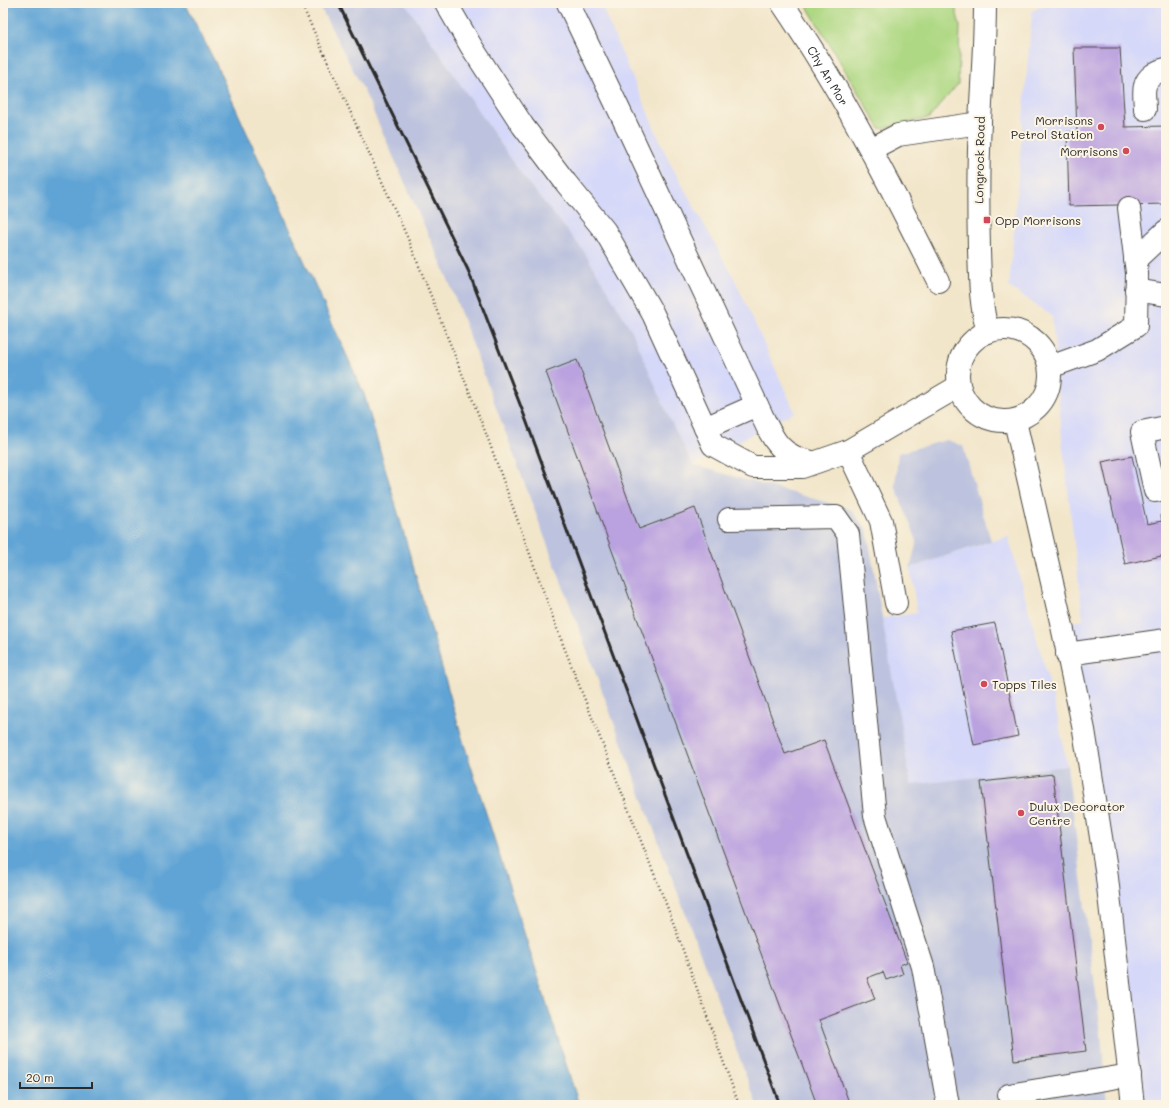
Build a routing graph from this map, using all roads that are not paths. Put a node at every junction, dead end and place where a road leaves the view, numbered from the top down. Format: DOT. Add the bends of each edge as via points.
graph roads {
  1 [pos="446,3"];
  2 [pos="568,3"];
  3 [pos="782,3"];
  4 [pos="985,3"];
  5 [pos="1000,3"];
  6 [pos="985,36"];
  7 [pos="1166,69"];
  8 [pos="1145,109"];
  9 [pos="980,123"];
  10 [pos="871,149"];
  11 [pos="1129,208"];
  12 [pos="1166,231"];
  13 [pos="1135,260"];
  14 [pos="938,281"];
  15 [pos="1136,290"];
  16 [pos="1166,295"];
  17 [pos="988,332"];
  18 [pos="1050,367"];
  19 [pos="959,386"];
  20 [pos="757,405"];
  21 [pos="1015,421"];
  22 [pos="1166,427"];
  23 [pos="705,428"];
  24 [pos="848,451"];
  25 [pos="815,463"];
  26 [pos="1166,489"];
  27 [pos="729,519"];
  28 [pos="896,603"];
  29 [pos="1166,640"];
  30 [pos="1067,654"];
  31 [pos="1130,1075"];
  32 [pos="1009,1095"];
  33 [pos="948,1105"];
  34 [pos="1133,1105"];
  1 -- 23 [label="street" via="523,126 605,231 653,314"];
  2 -- 20 [label="street"];
  3 -- 10 [label="street, Chy An Mor" via="800,28"];
  4 -- 6 [label="street, Longrock Road"];
  5 -- 6 [label="street, Longrock Road"];
  6 -- 9 [label="street, Longrock Road"];
  7 -- 8 [label="street" via="1150,77 1144,86"];
  9 -- 10 [label="street" via="898,135"];
  9 -- 17 [label="street, Longrock Road" via="978,214 982,297"];
  10 -- 14 [label="street, Chy An Mor"];
  11 -- 13 [label="street"];
  12 -- 13 [label="street"];
  13 -- 15 [label="street"];
  15 -- 16 [label="street"];
  15 -- 18 [label="street" via="1136,326 1097,350"];
  17 -- 18 [label="street" via="1004,329 1020,331 1034,339 1044,352"];
  17 -- 19 [label="street" via="970,344 959,364"];
  18 -- 21 [label="street" via="1051,381 1047,395 1039,407 1028,416"];
  19 -- 21 [label="street" via="964,400 974,411 1000,422"];
  19 -- 24 [label="street"];
  20 -- 23 [label="street"];
  20 -- 25 [label="street" via="776,443 787,454"];
  21 -- 30 [label="street"];
  22 -- 26 [label="street" via="1142,432 1155,491"];
  23 -- 25 [label="street" via="713,446 753,467 802,468"];
  24 -- 25 [label="street"];
  24 -- 28 [label="street" via="881,521"];
  27 -- 33 [label="street" via="836,517 848,534 875,816 923,967"];
  29 -- 30 [label="street"];
  30 -- 31 [label="street" via="1084,730 1106,869"];
  31 -- 32 [label="street"];
  31 -- 34 [label="street"];
}
